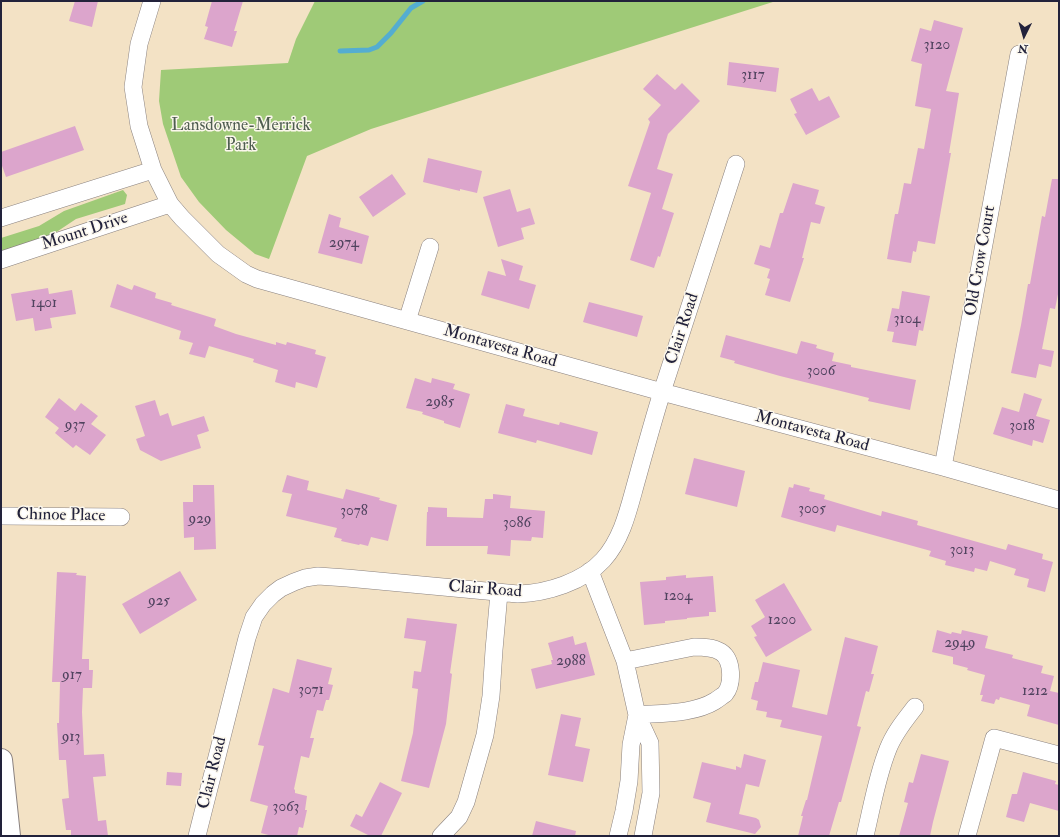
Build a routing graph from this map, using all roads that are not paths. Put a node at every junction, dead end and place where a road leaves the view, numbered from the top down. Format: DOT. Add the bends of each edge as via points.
graph roads {
  1 [pos="152,1"];
  2 [pos="1019,54"];
  3 [pos="736,164"];
  4 [pos="153,170"];
  5 [pos="170,204"];
  6 [pos="1,218"];
  7 [pos="430,247"];
  8 [pos="1,260"];
  9 [pos="407,321"];
  10 [pos="662,392"];
  11 [pos="943,467"];
  12 [pos="1059,500"];
  13 [pos="1,516"];
  14 [pos="121,517"];
  15 [pos="590,571"];
  16 [pos="499,593"];
  17 [pos="625,662"];
  18 [pos="915,707"];
  19 [pos="637,715"];
  20 [pos="1059,755"];
  21 [pos="1,760"];
  22 [pos="3,791"];
  23 [pos="9,836"];
  24 [pos="197,836"];
  25 [pos="441,836"];
  26 [pos="618,836"];
  27 [pos="643,836"];
  28 [pos="864,836"];
  29 [pos="967,836"];
  1 -- 4 [label="street, Montavesta Road" via="139,44 133,87 139,126"];
  2 -- 11 [label="street, Old Crow Court"];
  3 -- 10 [label="street, Clair Road"];
  4 -- 5 [label="street, Montavesta Road"];
  4 -- 6 [label="street"];
  5 -- 8 [label="street, Mount Drive"];
  5 -- 9 [label="street, Montavesta Road" via="218,254 257,280"];
  7 -- 9 [label="street"];
  9 -- 10 [label="street, Montavesta Road"];
  10 -- 11 [label="street, Montavesta Road"];
  10 -- 15 [label="street, Clair Road" via="629,508 616,542 603,560"];
  11 -- 12 [label="street, Montavesta Road"];
  13 -- 14 [label="street, Chinoe Place"];
  15 -- 16 [label="street, Clair Road" via="547,590 525,594"];
  15 -- 17 [label="street"];
  16 -- 24 [label="street, Clair Road" via="318,576 294,582 273,594 254,617 247,638"];
  16 -- 25 [label="street" via="491,696 485,735 466,802 459,817"];
  17 -- 19 [label="street"];
  17 -- 19 [label="street" via="703,647 720,651 730,663 730,680 725,693 715,701 696,709"];
  18 -- 28 [label="street" via="888,748"];
  19 -- 26 [label="street" via="631,745 629,781"];
  19 -- 27 [label="street" via="650,743 651,793"];
  20 -- 29 [label="street" via="994,738"];
  21 -- 22 [label="street"];
  22 -- 23 [label="street"];
}
